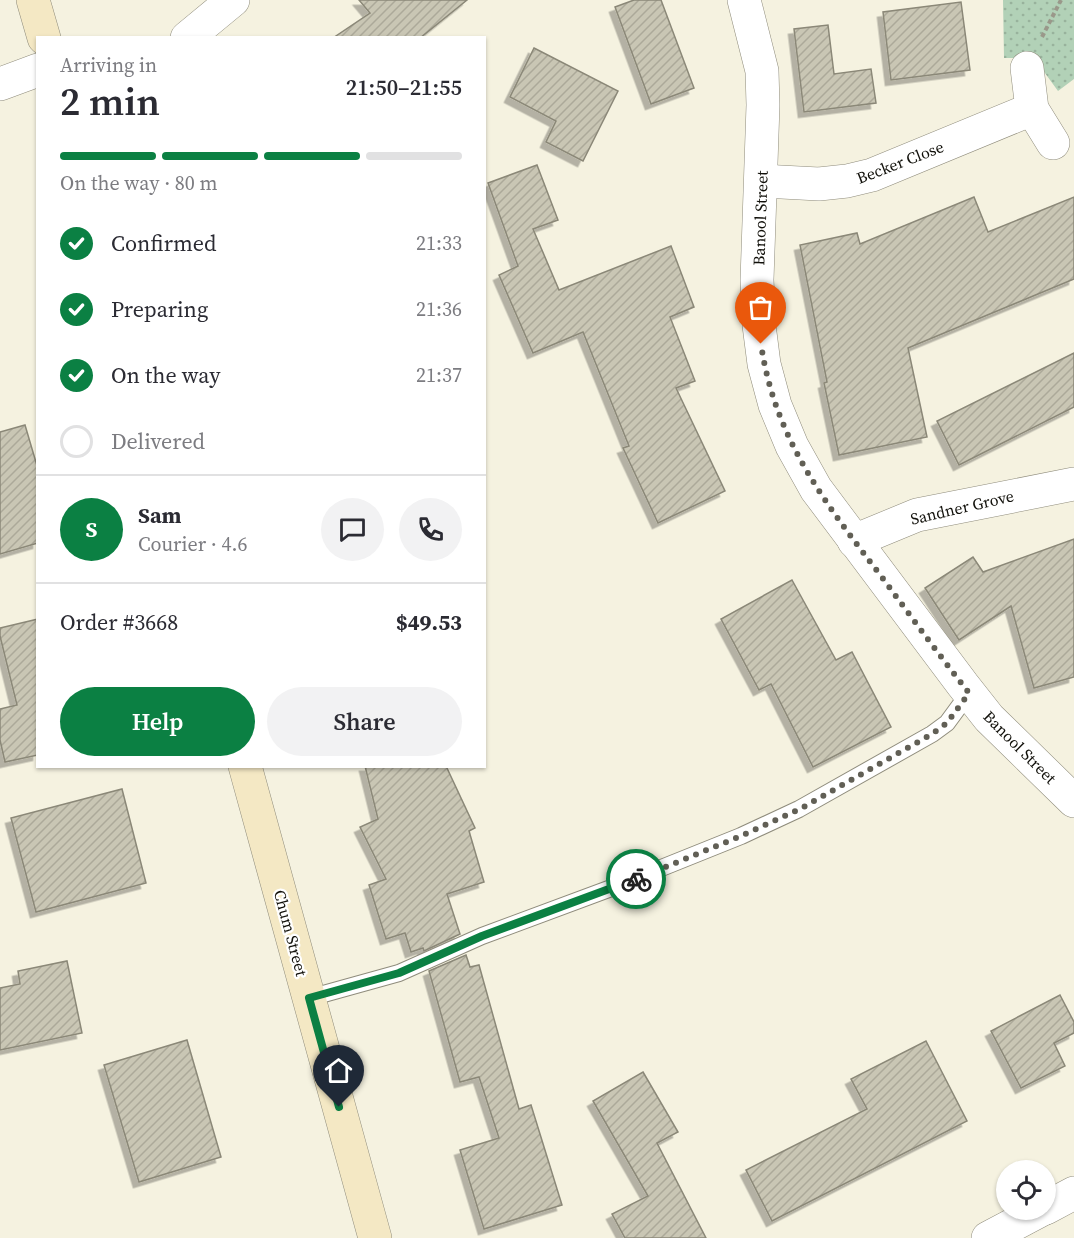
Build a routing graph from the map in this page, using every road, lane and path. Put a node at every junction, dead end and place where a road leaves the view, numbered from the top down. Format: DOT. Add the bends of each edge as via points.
graph roads {
  1 [pos="33,0"];
  2 [pos="233,0"];
  3 [pos="744,0"];
  4 [pos="43,36"];
  5 [pos="189,36"];
  6 [pos="1027,68"];
  7 [pos="36,71"];
  8 [pos="0,84"];
  9 [pos="1032,109"];
  10 [pos="1053,143"];
  11 [pos="761,181"];
  12 [pos="1074,484"];
  13 [pos="854,541"];
  14 [pos="969,693"];
  15 [pos="246,768"];
  16 [pos="1074,801"];
  17 [pos="309,998"];
  18 [pos="1074,1193"];
  19 [pos="1056,1202"];
  20 [pos="1022,1220"];
  21 [pos="375,1238"];
  22 [pos="988,1238"];
  1 -- 4 [label="street"];
  2 -- 5 [label="street"];
  3 -- 11 [label="street, Banool Street" via="762,71"];
  6 -- 9 [label="street"];
  7 -- 8 [label="street"];
  9 -- 10 [label="street"];
  9 -- 11 [label="street, Becker Close" via="872,175 819,184"];
  11 -- 13 [label="street, Banool Street" via="758,280 764,364 792,446 816,489"];
  12 -- 13 [label="street, Sandner Grove" via="917,515"];
  13 -- 14 [label="street, Banool Street"];
  14 -- 16 [label="street, Banool Street" via="989,718"];
  14 -- 17 [label="lane" via="947,723 932,734 800,809 399,973"];
  15 -- 17 [label="street, Chum Street"];
  17 -- 21 [label="street, Chum Street"];
  18 -- 19 [label="street"];
  20 -- 22 [label="street"];
}
